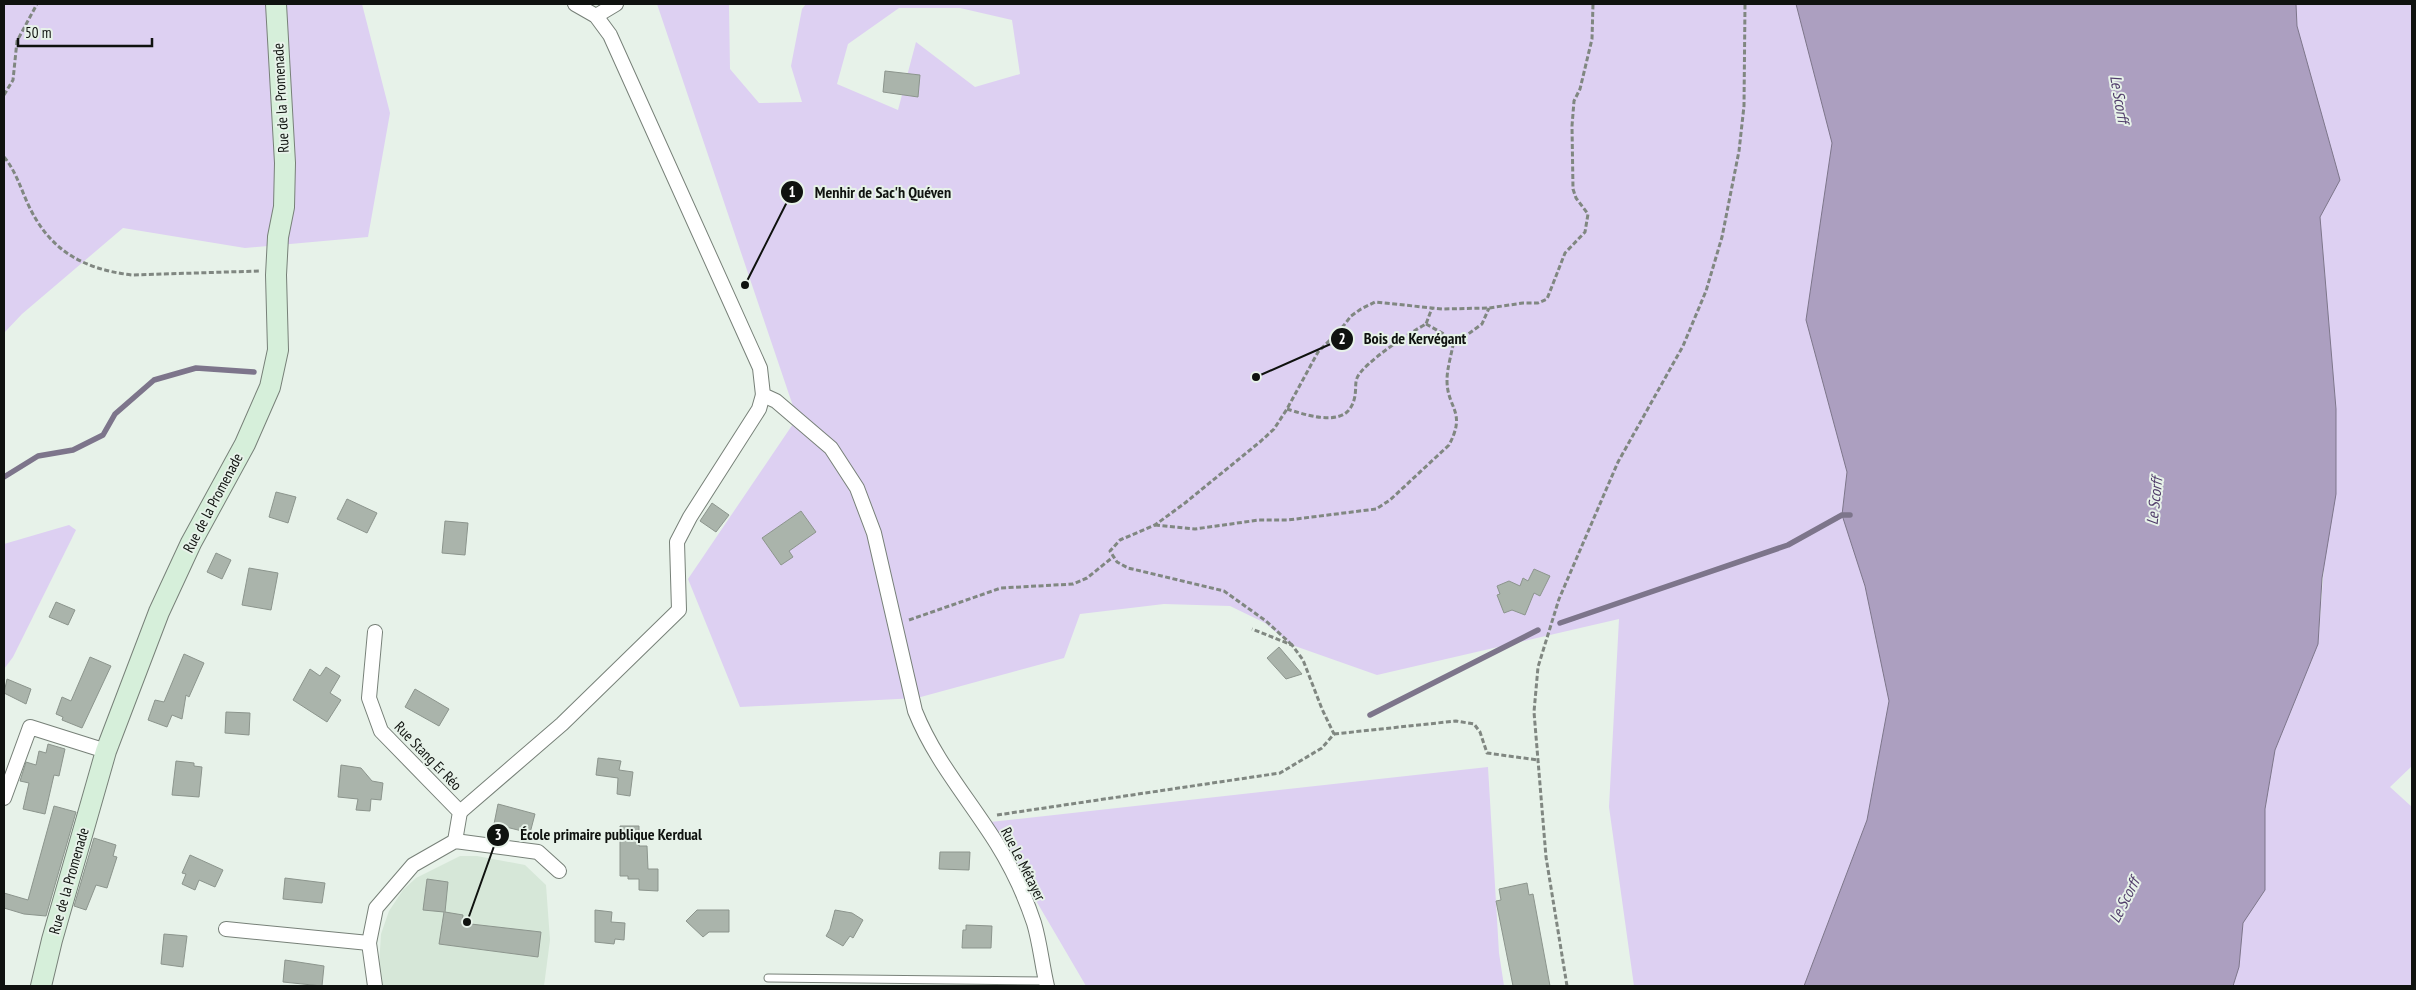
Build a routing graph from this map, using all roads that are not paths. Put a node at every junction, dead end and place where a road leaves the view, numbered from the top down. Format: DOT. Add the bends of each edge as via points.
graph roads {
  1 [pos="276,4"];
  2 [pos="575,4"];
  3 [pos="616,4"];
  4 [pos="596,16"];
  5 [pos="763,395"];
  6 [pos="375,632"];
  7 [pos="106,751"];
  8 [pos="4,798"];
  9 [pos="460,812"];
  10 [pos="455,841"];
  11 [pos="559,871"];
  12 [pos="226,929"];
  13 [pos="369,943"];
  14 [pos="768,978"];
  15 [pos="1047,984"];
  16 [pos="41,986"];
  17 [pos="375,986"];
  1 -- 7 [label="street, Rue de la Promenade" via="285,163 284,207 276,271 278,350 270,387 245,444 190,543 159,612"];
  2 -- 4 [label="street"];
  3 -- 4 [label="street"];
  4 -- 5 [label="street" via="610,35 760,368"];
  5 -- 9 [label="street" via="759,409 677,542 679,610 562,724"];
  5 -- 15 [label="street, Rue Le Métayer" via="776,401 831,448 857,488 874,533 915,711 924,736 997,844 1019,886 1034,924"];
  6 -- 9 [label="street, Rue Stang Er Réo" via="369,698 381,731"];
  7 -- 8 [label="street" via="30,727"];
  7 -- 16 [label="street, Rue de la Promenade"];
  9 -- 10 [label="street, Rue Stang Er Réo"];
  10 -- 11 [label="street" via="538,852"];
  10 -- 13 [label="street" via="406,872 376,908"];
  12 -- 13 [label="street"];
  13 -- 17 [label="street"];
  14 -- 15 [label="lane"];
}
